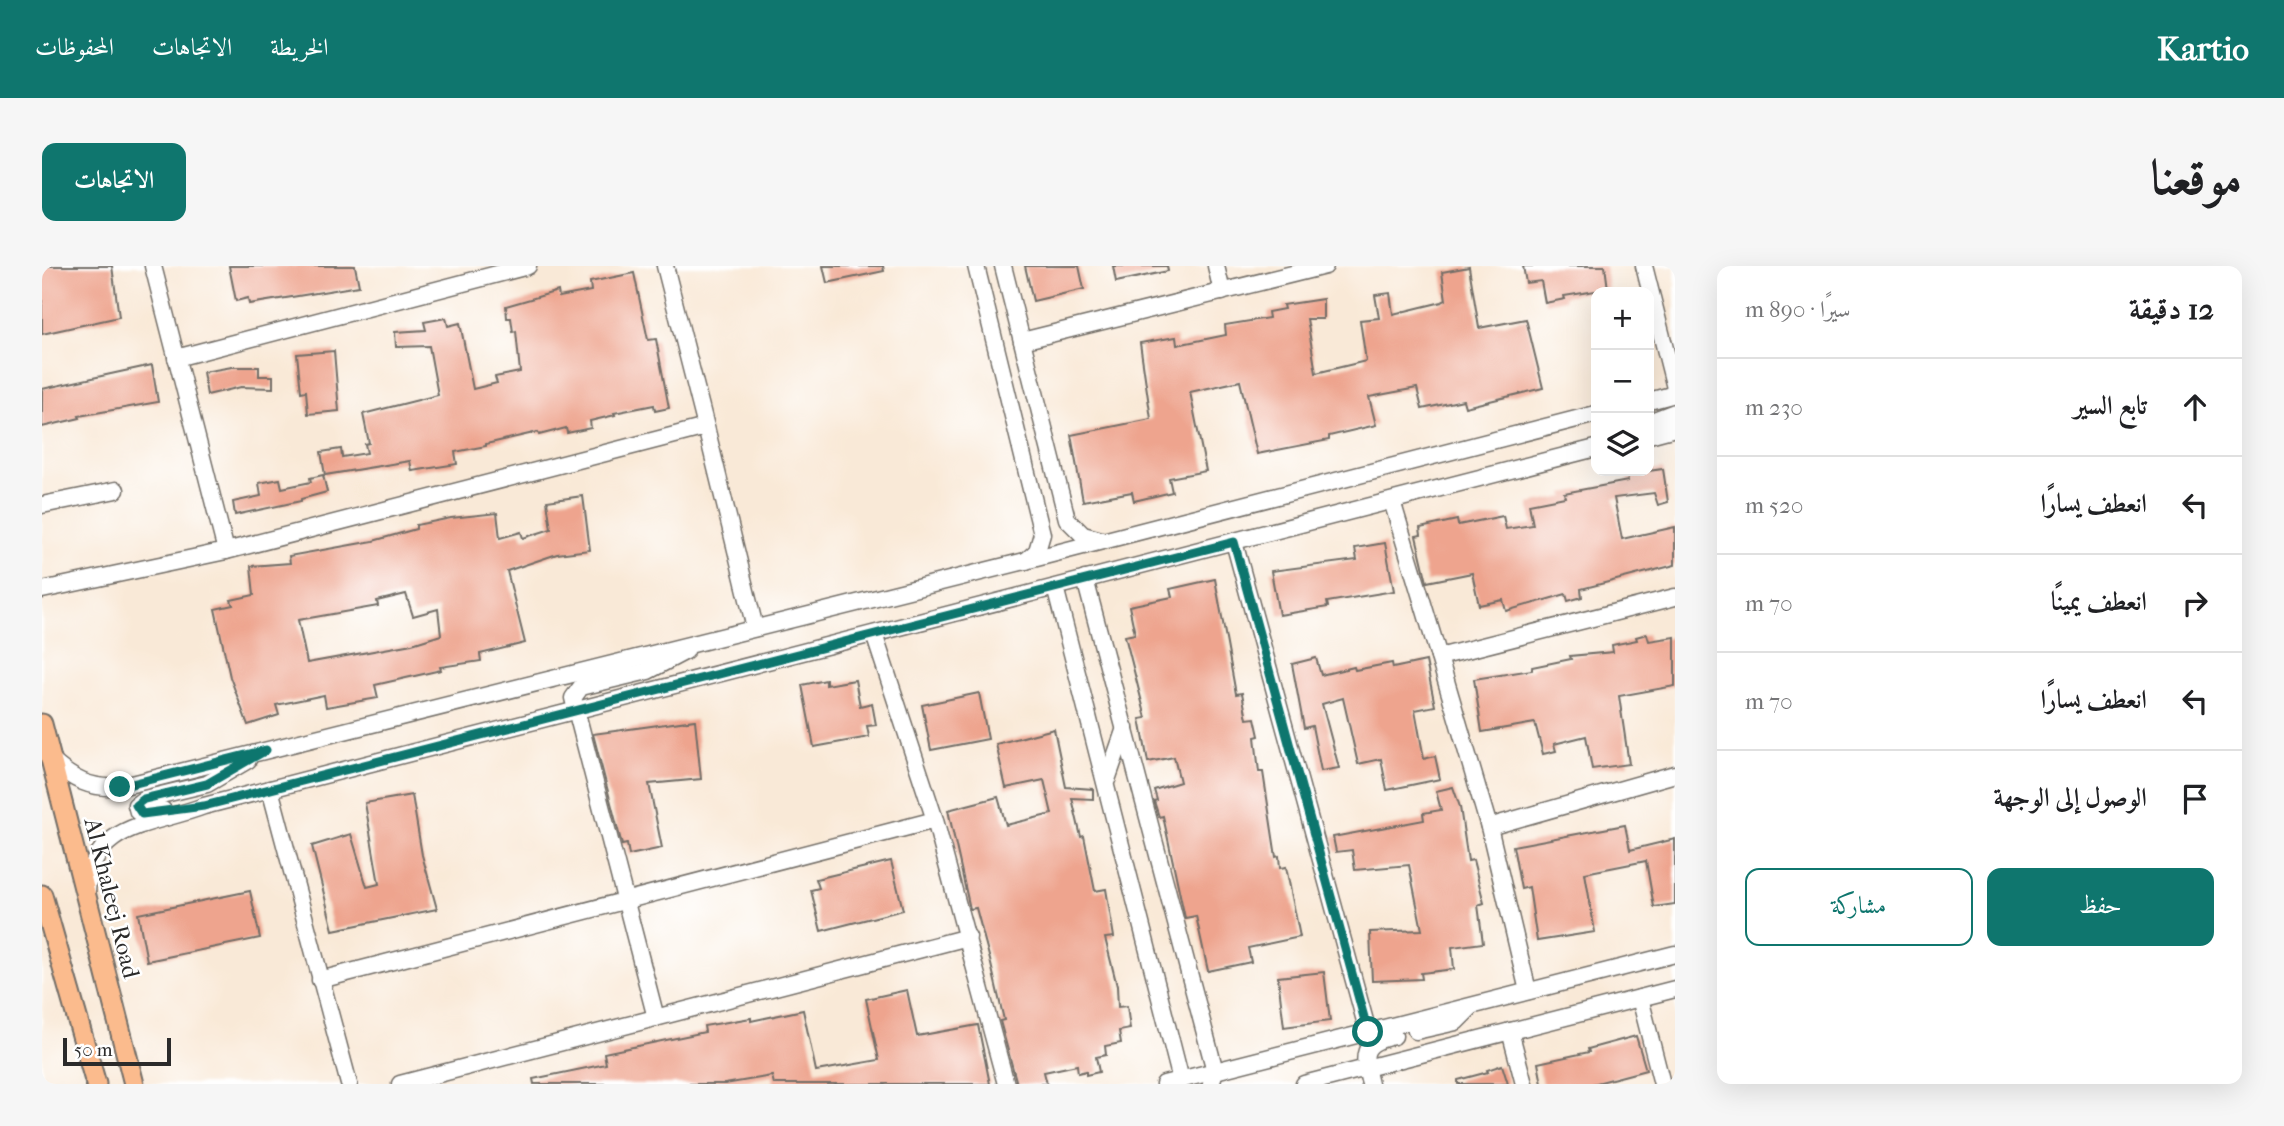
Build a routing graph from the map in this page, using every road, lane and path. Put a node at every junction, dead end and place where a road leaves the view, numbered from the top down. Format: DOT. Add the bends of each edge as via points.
graph roads {
  1 [pos="153,266"];
  2 [pos="528,266"];
  3 [pos="665,266"];
  4 [pos="976,266"];
  5 [pos="1003,266"];
  6 [pos="1216,266"];
  7 [pos="1325,266"];
  8 [pos="1644,266"];
  9 [pos="1222,292"];
  10 [pos="1022,341"];
  11 [pos="176,358"];
  12 [pos="1675,388"];
  13 [pos="1675,394"];
  14 [pos="1654,400"];
  15 [pos="1675,411"];
  16 [pos="1591,415"];
  17 [pos="1654,420"];
  18 [pos="706,427"];
  19 [pos="1675,428"];
  20 [pos="1654,434"];
  21 [pos="1591,449"];
  22 [pos="116,490"];
  23 [pos="1392,501"];
  24 [pos="1063,504"];
  25 [pos="42,505"];
  26 [pos="1037,509"];
  27 [pos="1103,541"];
  28 [pos="1234,542"];
  29 [pos="226,551"];
  30 [pos="1025,561"];
  31 [pos="1085,579"];
  32 [pos="1055,587"];
  33 [pos="42,590"];
  34 [pos="1675,597"];
  35 [pos="755,628"];
  36 [pos="874,634"];
  37 [pos="709,639"];
  38 [pos="1439,657"];
  39 [pos="576,712"];
  40 [pos="42,724"];
  41 [pos="1125,728"];
  42 [pos="266,750"];
  43 [pos="51,760"];
  44 [pos="1675,774"];
  45 [pos="1107,780"];
  46 [pos="270,789"];
  47 [pos="204,806"];
  48 [pos="935,820"];
  49 [pos="1489,827"];
  50 [pos="625,900"];
  51 [pos="87,901"];
  52 [pos="43,903"];
  53 [pos="968,937"];
  54 [pos="1675,954"];
  55 [pos="320,980"];
  56 [pos="1675,989"];
  57 [pos="1528,991"];
  58 [pos="1640,998"];
  59 [pos="1472,1006"];
  60 [pos="656,1017"];
  61 [pos="1510,1031"];
  62 [pos="1368,1032"];
  63 [pos="1368,1076"];
  64 [pos="1213,1077"];
  65 [pos="1181,1080"];
  66 [pos="96,1084"];
  67 [pos="134,1084"];
  68 [pos="349,1084"];
  69 [pos="400,1084"];
  70 [pos="1006,1084"];
  71 [pos="1164,1084"];
  72 [pos="1304,1084"];
  73 [pos="1524,1084"];
  74 [pos="1662,1084"];
  1 -- 11 [label="street"];
  2 -- 11 [label="street"];
  3 -- 18 [label="street"];
  4 -- 26 [label="street"];
  5 -- 10 [label="street"];
  6 -- 9 [label="street"];
  7 -- 9 [label="street"];
  8 -- 12 [label="street"];
  9 -- 10 [label="street"];
  10 -- 24 [label="street"];
  11 -- 29 [label="street"];
  13 -- 14 [label="street"];
  15 -- 17 [label="street"];
  16 -- 27 [label="street"];
  18 -- 29 [label="street"];
  18 -- 35 [label="street"];
  19 -- 20 [label="street"];
  21 -- 23 [label="street"];
  22 -- 25 [label="street"];
  23 -- 28 [label="street"];
  23 -- 38 [label="street"];
  24 -- 26 [label="street" via="1060,519 1054,522"];
  24 -- 27 [label="street" via="1073,528"];
  26 -- 30 [label="street" via="1041,543"];
  27 -- 30 [label="street"];
  28 -- 31 [label="street"];
  28 -- 62 [label="street"];
  29 -- 33 [label="street"];
  30 -- 35 [label="street"];
  31 -- 32 [label="street"];
  31 -- 41 [label="street"];
  32 -- 36 [label="street"];
  32 -- 45 [label="street"];
  34 -- 38 [label="street"];
  35 -- 37 [label="street"];
  36 -- 39 [label="street"];
  36 -- 48 [label="street"];
  37 -- 39 [label="street" via="648,671 577,690 573,698"];
  37 -- 42 [label="street"];
  38 -- 49 [label="street"];
  39 -- 46 [label="street"];
  39 -- 50 [label="street"];
  40 -- 43 [label="main road, Al Khaleej Road"];
  41 -- 45 [label="street"];
  41 -- 64 [label="street"];
  42 -- 43 [label="street" via="102,788 69,777"];
  42 -- 47 [label="street" via="207,784 136,805 142,814"];
  43 -- 51 [label="main road, Al Khaleej Road"];
  44 -- 49 [label="street"];
  45 -- 65 [label="street"];
  46 -- 47 [label="street"];
  46 -- 55 [label="street"];
  47 -- 51 [label="street" via="116,835 101,847 92,862"];
  48 -- 50 [label="street"];
  48 -- 53 [label="street"];
  49 -- 57 [label="street"];
  50 -- 55 [label="street"];
  50 -- 60 [label="street"];
  51 -- 67 [label="main road, Al Khaleej Road"];
  52 -- 66 [label="main road"];
  53 -- 60 [label="street"];
  53 -- 70 [label="street"];
  54 -- 57 [label="street"];
  55 -- 68 [label="street"];
  56 -- 58 [label="street"];
  57 -- 59 [label="street"];
  58 -- 61 [label="street"];
  58 -- 74 [label="street"];
  59 -- 62 [label="street"];
  59 -- 63 [label="street" via="1456,1022 1378,1039 1368,1046"];
  60 -- 69 [label="street"];
  61 -- 63 [label="street"];
  61 -- 73 [label="street"];
  62 -- 64 [label="street"];
  63 -- 72 [label="street"];
  64 -- 65 [label="street"];
  65 -- 71 [label="street"];
}
